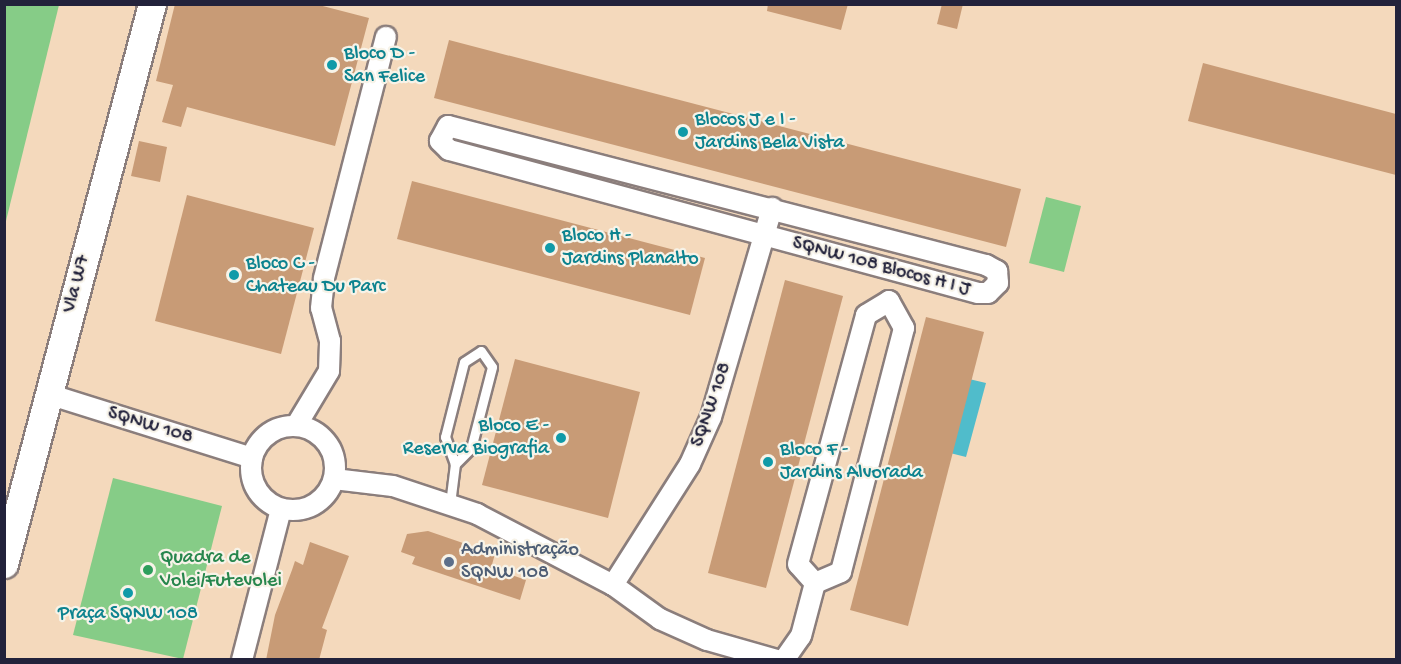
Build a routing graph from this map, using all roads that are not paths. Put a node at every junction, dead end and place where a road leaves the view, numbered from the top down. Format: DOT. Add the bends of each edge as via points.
graph roads {
  1 [pos="152,4"];
  2 [pos="386,37"];
  3 [pos="772,208"];
  4 [pos="765,236"];
  5 [pos="48,394"];
  6 [pos="296,426"];
  7 [pos="252,458"];
  8 [pos="455,464"];
  9 [pos="334,479"];
  10 [pos="450,504"];
  11 [pos="281,509"];
  12 [pos="4,564"];
  13 [pos="815,583"];
  14 [pos="614,585"];
  15 [pos="242,660"];
  16 [pos="777,660"];
  17 [pos="784,660"];
  1 -- 5 [label="main road, Vla W7"];
  2 -- 6 [label="street" via="324,278 321,308 330,341 329,371"];
  3 -- 4 [label="street, SQNW 108"];
  3 -- 4 [label="street, SQNW 108 Blocos H I J" via="986,265 997,271 998,283 988,293 978,292"];
  3 -- 4 [label="street, SQNW 108 Blocos H I J" via="453,126 448,126 440,136 441,144 449,150"];
  4 -- 14 [label="street, SQNW 108" via="711,417 690,464"];
  5 -- 7 [label="street, SQNW 108"];
  5 -- 12 [label="main road, Vla W7"];
  6 -- 7 [label="street" via="268,434"];
  6 -- 9 [label="street" via="314,431 327,443 334,460"];
  7 -- 11 [label="street" via="255,486 269,503"];
  8 -- 8 [label="lane" via="471,448 492,367 481,351 464,362 445,437"];
  8 -- 10 [label="lane"];
  9 -- 10 [label="street" via="393,486"];
  9 -- 11 [label="street" via="325,494 311,505"];
  10 -- 14 [label="street" via="523,535"];
  11 -- 15 [label="street"];
  13 -- 13 [label="street" via="841,572 904,328 889,301 867,315 798,564"];
  13 -- 17 [label="street" via="801,636"];
  14 -- 16 [label="street" via="679,627 707,640"];
}
